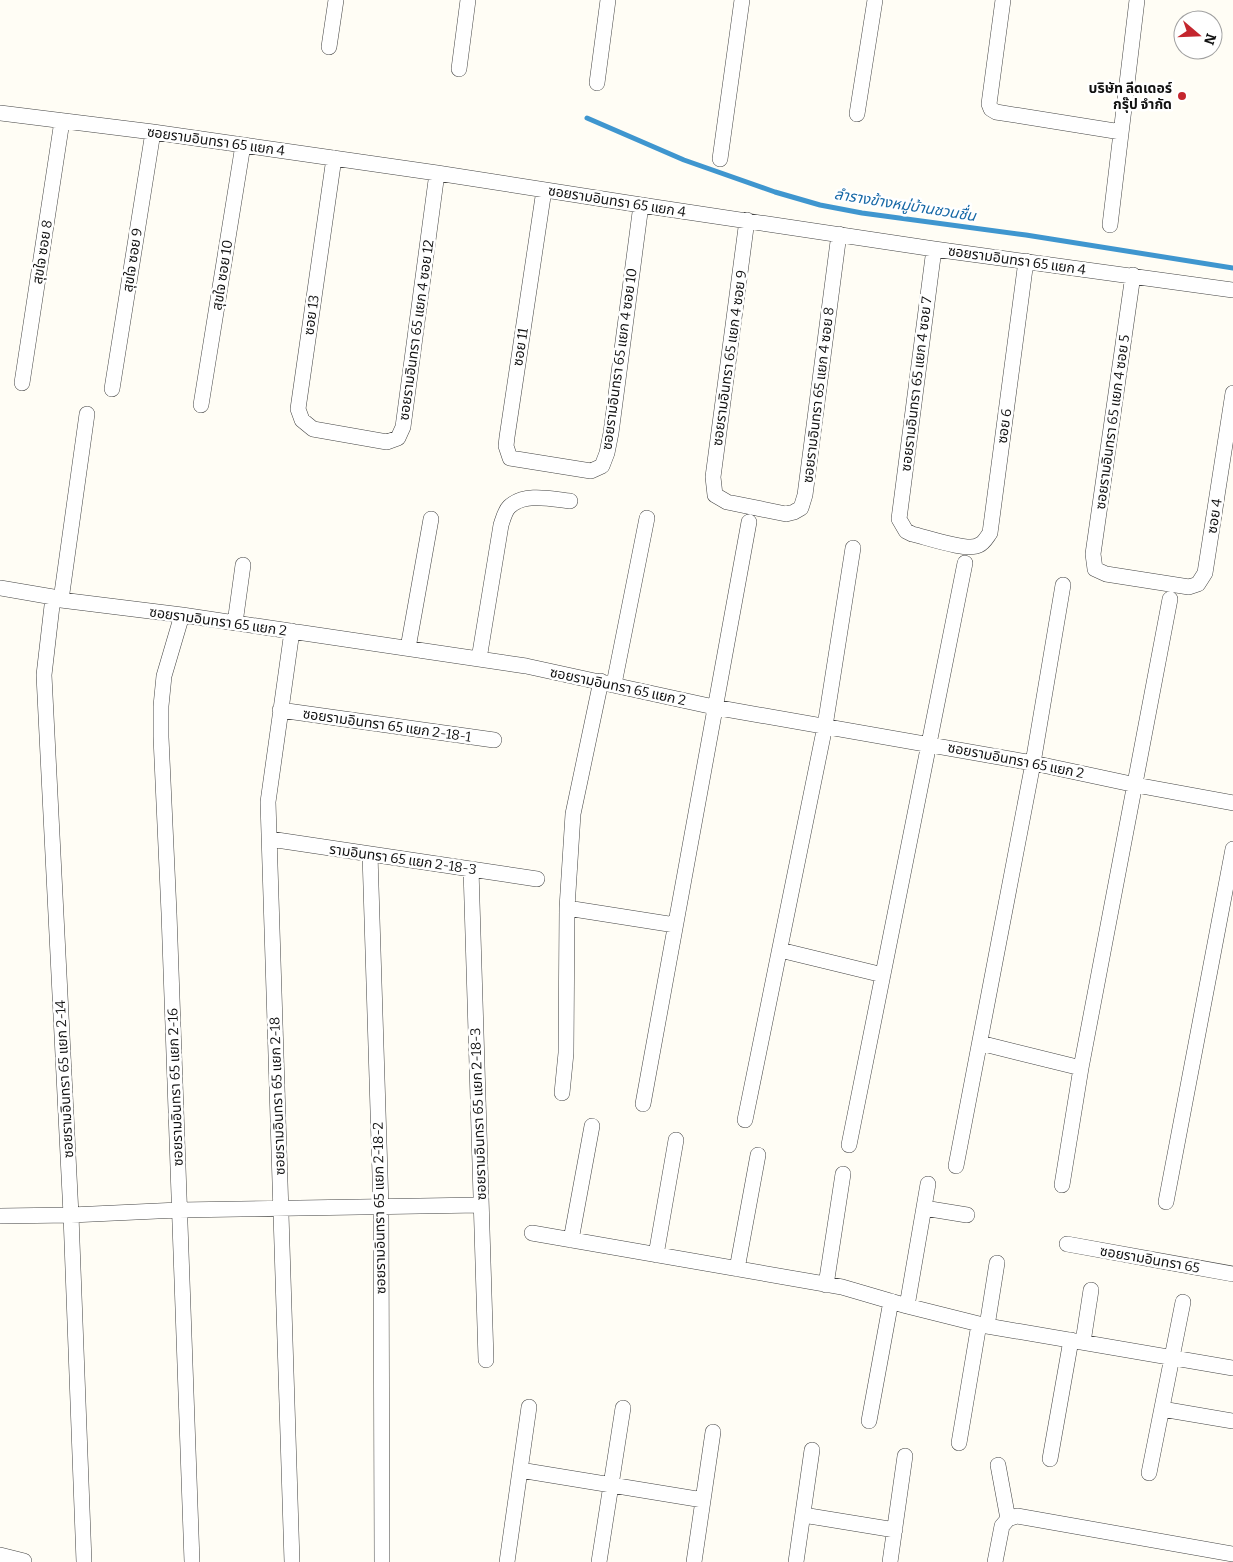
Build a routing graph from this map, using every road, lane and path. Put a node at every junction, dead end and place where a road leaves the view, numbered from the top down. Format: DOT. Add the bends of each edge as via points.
graph roads {
  1 [pos="336,0"];
  2 [pos="468,0"];
  3 [pos="608,0"];
  4 [pos="742,0"];
  5 [pos="875,0"];
  6 [pos="1003,0"];
  7 [pos="1137,0"];
  8 [pos="329,47"];
  9 [pos="459,69"];
  10 [pos="597,83"];
  11 [pos="0,113"];
  12 [pos="857,114"];
  13 [pos="62,121"];
  14 [pos="153,132"];
  15 [pos="1121,132"];
  16 [pos="243,145"];
  17 [pos="334,158"];
  18 [pos="720,158"];
  19 [pos="437,173"];
  20 [pos="544,190"];
  21 [pos="641,205"];
  22 [pos="747,220"];
  23 [pos="1110,225"];
  24 [pos="838,234"];
  25 [pos="934,249"];
  26 [pos="1026,261"];
  27 [pos="1133,275"];
  28 [pos="1233,290"];
  29 [pos="22,383"];
  30 [pos="112,389"];
  31 [pos="1233,393"];
  32 [pos="201,405"];
  33 [pos="87,414"];
  34 [pos="351,436"];
  35 [pos="556,466"];
  36 [pos="570,501"];
  37 [pos="756,508"];
  38 [pos="646,518"];
  39 [pos="899,519"];
  40 [pos="431,520"];
  41 [pos="749,522"];
  42 [pos="853,548"];
  43 [pos="965,563"];
  44 [pos="243,565"];
  45 [pos="1146,580"];
  46 [pos="1063,585"];
  47 [pos="0,588"];
  48 [pos="57,598"];
  49 [pos="1170,599"];
  50 [pos="182,615"];
  51 [pos="235,623"];
  52 [pos="292,632"];
  53 [pos="408,648"];
  54 [pos="480,659"];
  55 [pos="607,683"];
  56 [pos="714,707"];
  57 [pos="280,710"];
  58 [pos="825,726"];
  59 [pos="494,740"];
  60 [pos="929,743"];
  61 [pos="1033,762"];
  62 [pos="1136,785"];
  63 [pos="1233,803"];
  64 [pos="270,839"];
  65 [pos="1233,849"];
  66 [pos="370,854"];
  67 [pos="471,869"];
  68 [pos="536,879"];
  69 [pos="567,908"];
  70 [pos="675,925"];
  71 [pos="780,950"];
  72 [pos="883,975"];
  73 [pos="980,1043"];
  74 [pos="1082,1068"];
  75 [pos="562,1094"];
  76 [pos="643,1104"];
  77 [pos="745,1120"];
  78 [pos="592,1126"];
  79 [pos="676,1140"];
  80 [pos="849,1145"];
  81 [pos="758,1155"];
  82 [pos="956,1166"];
  83 [pos="843,1174"];
  84 [pos="928,1184"];
  85 [pos="1062,1185"];
  86 [pos="1166,1202"];
  87 [pos="480,1205"];
  88 [pos="381,1207"];
  89 [pos="280,1208"];
  90 [pos="924,1208"];
  91 [pos="179,1210"];
  92 [pos="71,1215"];
  93 [pos="0,1216"];
  94 [pos="967,1216"];
  95 [pos="532,1233"];
  96 [pos="571,1240"];
  97 [pos="1067,1244"];
  98 [pos="656,1255"];
  99 [pos="997,1263"];
  100 [pos="737,1269"];
  101 [pos="1233,1274"];
  102 [pos="826,1285"];
  103 [pos="1091,1290"];
  104 [pos="891,1302"];
  105 [pos="1183,1302"];
  106 [pos="907,1306"];
  107 [pos="983,1325"];
  108 [pos="1077,1341"];
  109 [pos="1173,1357"];
  110 [pos="486,1360"];
  111 [pos="1233,1368"];
  112 [pos="529,1407"];
  113 [pos="623,1408"];
  114 [pos="1162,1409"];
  115 [pos="869,1421"];
  116 [pos="1233,1421"];
  117 [pos="713,1432"];
  118 [pos="959,1443"];
  119 [pos="812,1450"];
  120 [pos="905,1456"];
  121 [pos="1050,1459"];
  122 [pos="998,1465"];
  123 [pos="520,1470"];
  124 [pos="1149,1473"];
  125 [pos="611,1484"];
  126 [pos="703,1500"];
  127 [pos="803,1515"];
  128 [pos="1008,1519"];
  129 [pos="895,1530"];
  130 [pos="1233,1554"];
  131 [pos="0,1555"];
  132 [pos="24,1561"];
  133 [pos="84,1562"];
  134 [pos="192,1562"];
  135 [pos="292,1562"];
  136 [pos="382,1562"];
  137 [pos="507,1562"];
  138 [pos="599,1562"];
  139 [pos="694,1562"];
  140 [pos="796,1562"];
  141 [pos="890,1562"];
  142 [pos="995,1562"];
  1 -- 8 [label="street"];
  2 -- 9 [label="street"];
  3 -- 10 [label="street"];
  4 -- 18 [label="street"];
  5 -- 12 [label="street"];
  6 -- 15 [label="street" via="989,104 991,109"];
  7 -- 15 [label="street"];
  11 -- 13 [label="street, ซอยรามอินทรา 65 แยก 4"];
  13 -- 14 [label="street, ซอยรามอินทรา 65 แยก 4"];
  13 -- 29 [label="street, สุขใจ ซอย 8"];
  14 -- 16 [label="street, ซอยรามอินทรา 65 แยก 4"];
  14 -- 30 [label="street, สุขใจ ซอย 9"];
  15 -- 23 [label="street"];
  16 -- 17 [label="street, ซอยรามอินทรา 65 แยก 4"];
  16 -- 32 [label="street, สุขใจ ซอย 10"];
  17 -- 19 [label="street, ซอยรามอินทรา 65 แยก 4"];
  17 -- 34 [label="street, ซอย 13" via="298,409 302,420 314,429"];
  19 -- 20 [label="street, ซอยรามอินทรา 65 แยก 4"];
  19 -- 34 [label="street, ซอยรามอินทรา 65 แยก 4 ซอย 12" via="403,427 398,438 387,442"];
  20 -- 21 [label="street, ซอยรามอินทรา 65 แยก 4"];
  20 -- 35 [label="street, ซอย 11" via="506,446 510,458"];
  21 -- 22 [label="street, ซอยรามอินทรา 65 แยก 4"];
  21 -- 35 [label="street, ซอยรามอินทรา 65 แยก 4 ซอย 10" via="607,453 602,466 592,471"];
  22 -- 24 [label="street, ซอยรามอินทรา 65 แยก 4"];
  22 -- 37 [label="street, ซอยรามอินทรา 65 แยก 4 ซอย 9" via="713,477 715,494 727,502"];
  24 -- 25 [label="street, ซอยรามอินทรา 65 แยก 4"];
  24 -- 37 [label="street, ซอยรามอินทรา 65 แยก 4 ซอย 8" via="805,495 801,508 794,512 786,514"];
  25 -- 26 [label="street, ซอยรามอินทรา 65 แยก 4"];
  25 -- 39 [label="street, ซอยรามอินทรา 65 แยก 4 ซอย 7"];
  26 -- 27 [label="street, ซอยรามอินทรา 65 แยก 4"];
  26 -- 39 [label="street, ซอย 6" via="990,533 979,545 970,547 912,534 906,531"];
  27 -- 28 [label="street, ซอยรามอินทรา 65 แยก 4"];
  27 -- 45 [label="street, ซอยรามอินทรา 65 แยก 4 ซอย 5" via="1093,554 1095,569 1106,574"];
  31 -- 45 [label="street, ซอย 4" via="1205,573 1198,584 1189,587"];
  33 -- 48 [label="street, ซอยรามอินทรา 65 แยก 2-14"];
  36 -- 54 [label="street" via="538,498 518,501 508,508 501,525"];
  38 -- 55 [label="street"];
  40 -- 53 [label="street"];
  41 -- 56 [label="street"];
  42 -- 58 [label="street"];
  43 -- 60 [label="street"];
  44 -- 51 [label="street"];
  46 -- 61 [label="street"];
  47 -- 48 [label="street, ซอยรามอินทรา 65 แยก 2"];
  48 -- 50 [label="street, ซอยรามอินทรา 65 แยก 2"];
  48 -- 92 [label="street, ซอยรามอินทรา 65 แยก 2-14" via="44,675"];
  49 -- 62 [label="street"];
  50 -- 51 [label="street, ซอยรามอินทรา 65 แยก 2"];
  50 -- 91 [label="street, ซอยรามอินทรา 65 แยก 2-16" via="164,676 161,714"];
  51 -- 52 [label="street, ซอยรามอินทรา 65 แยก 2"];
  52 -- 53 [label="street, ซอยรามอินทรา 65 แยก 2"];
  52 -- 57 [label="street, ซอยรามอินทรา 65 แยก 2-18"];
  53 -- 54 [label="street, ซอยรามอินทรา 65 แยก 2"];
  54 -- 55 [label="street, ซอยรามอินทรา 65 แยก 2"];
  55 -- 56 [label="street, ซอยรามอินทรา 65 แยก 2"];
  55 -- 69 [label="street" via="573,814"];
  56 -- 58 [label="street, ซอยรามอินทรา 65 แยก 2"];
  56 -- 70 [label="street"];
  57 -- 59 [label="street, ซอยรามอินทรา 65 แยก 2-18-1"];
  57 -- 64 [label="street, ซอยรามอินทรา 65 แยก 2-18" via="268,802"];
  58 -- 60 [label="street, ซอยรามอินทรา 65 แยก 2"];
  58 -- 71 [label="street"];
  60 -- 61 [label="street, ซอยรามอินทรา 65 แยก 2"];
  60 -- 72 [label="street"];
  61 -- 62 [label="street, ซอยรามอินทรา 65 แยก 2"];
  61 -- 73 [label="street"];
  62 -- 63 [label="street, ซอยรามอินทรา 65 แยก 2"];
  62 -- 74 [label="street"];
  64 -- 66 [label="street, รามอินทรา 65 แยก 2-18-3"];
  64 -- 89 [label="street, ซอยรามอินทรา 65 แยก 2-18"];
  65 -- 86 [label="street"];
  66 -- 67 [label="street, รามอินทรา 65 แยก 2-18-3"];
  66 -- 88 [label="street, ซอยรามอินทรา 65 แยก 2-18-2"];
  67 -- 68 [label="street, รามอินทรา 65 แยก 2-18-3"];
  67 -- 87 [label="street, ซอยรามอินทรา 65 แยก 2-18-3"];
  69 -- 70 [label="street"];
  69 -- 75 [label="street" via="567,1044"];
  70 -- 76 [label="street"];
  71 -- 72 [label="street"];
  71 -- 77 [label="street"];
  72 -- 80 [label="street"];
  73 -- 74 [label="street"];
  73 -- 82 [label="street"];
  74 -- 85 [label="street"];
  78 -- 96 [label="street"];
  79 -- 98 [label="street"];
  81 -- 100 [label="street"];
  83 -- 102 [label="street"];
  84 -- 90 [label="street"];
  87 -- 88 [label="street"];
  87 -- 110 [label="street, ซอยรามอินทรา 65 แยก 2-18-3"];
  88 -- 89 [label="street"];
  88 -- 136 [label="street, ซอยรามอินทรา 65 แยก 2-18-2"];
  89 -- 91 [label="street"];
  89 -- 135 [label="street, ซอยรามอินทรา 65 แยก 2-18"];
  90 -- 94 [label="street"];
  90 -- 106 [label="street"];
  91 -- 92 [label="street"];
  91 -- 134 [label="street, ซอยรามอินทรา 65 แยก 2-16"];
  92 -- 93 [label="street"];
  92 -- 133 [label="street, ซอยรามอินทรา 65 แยก 2-14"];
  95 -- 96 [label="street"];
  96 -- 98 [label="street"];
  97 -- 101 [label="street, ซอยรามอินทรา 65"];
  98 -- 100 [label="street"];
  99 -- 107 [label="street"];
  100 -- 102 [label="street"];
  102 -- 104 [label="street"];
  103 -- 108 [label="street"];
  104 -- 106 [label="street"];
  104 -- 115 [label="street"];
  105 -- 109 [label="street"];
  106 -- 107 [label="street"];
  107 -- 108 [label="street"];
  107 -- 118 [label="street"];
  108 -- 109 [label="street"];
  108 -- 121 [label="street"];
  109 -- 111 [label="street"];
  109 -- 114 [label="street"];
  112 -- 123 [label="street"];
  113 -- 125 [label="street"];
  114 -- 116 [label="street"];
  114 -- 124 [label="street"];
  117 -- 126 [label="street"];
  119 -- 127 [label="street"];
  120 -- 129 [label="street"];
  122 -- 128 [label="street"];
  123 -- 125 [label="street"];
  123 -- 137 [label="street"];
  125 -- 126 [label="street"];
  125 -- 138 [label="street"];
  126 -- 139 [label="street"];
  127 -- 129 [label="street"];
  127 -- 140 [label="street"];
  128 -- 130 [label="street" via="1017,1516 1030,1518"];
  128 -- 142 [label="street" via="1002,1526"];
  129 -- 141 [label="street"];
  131 -- 132 [label="street"];
}
